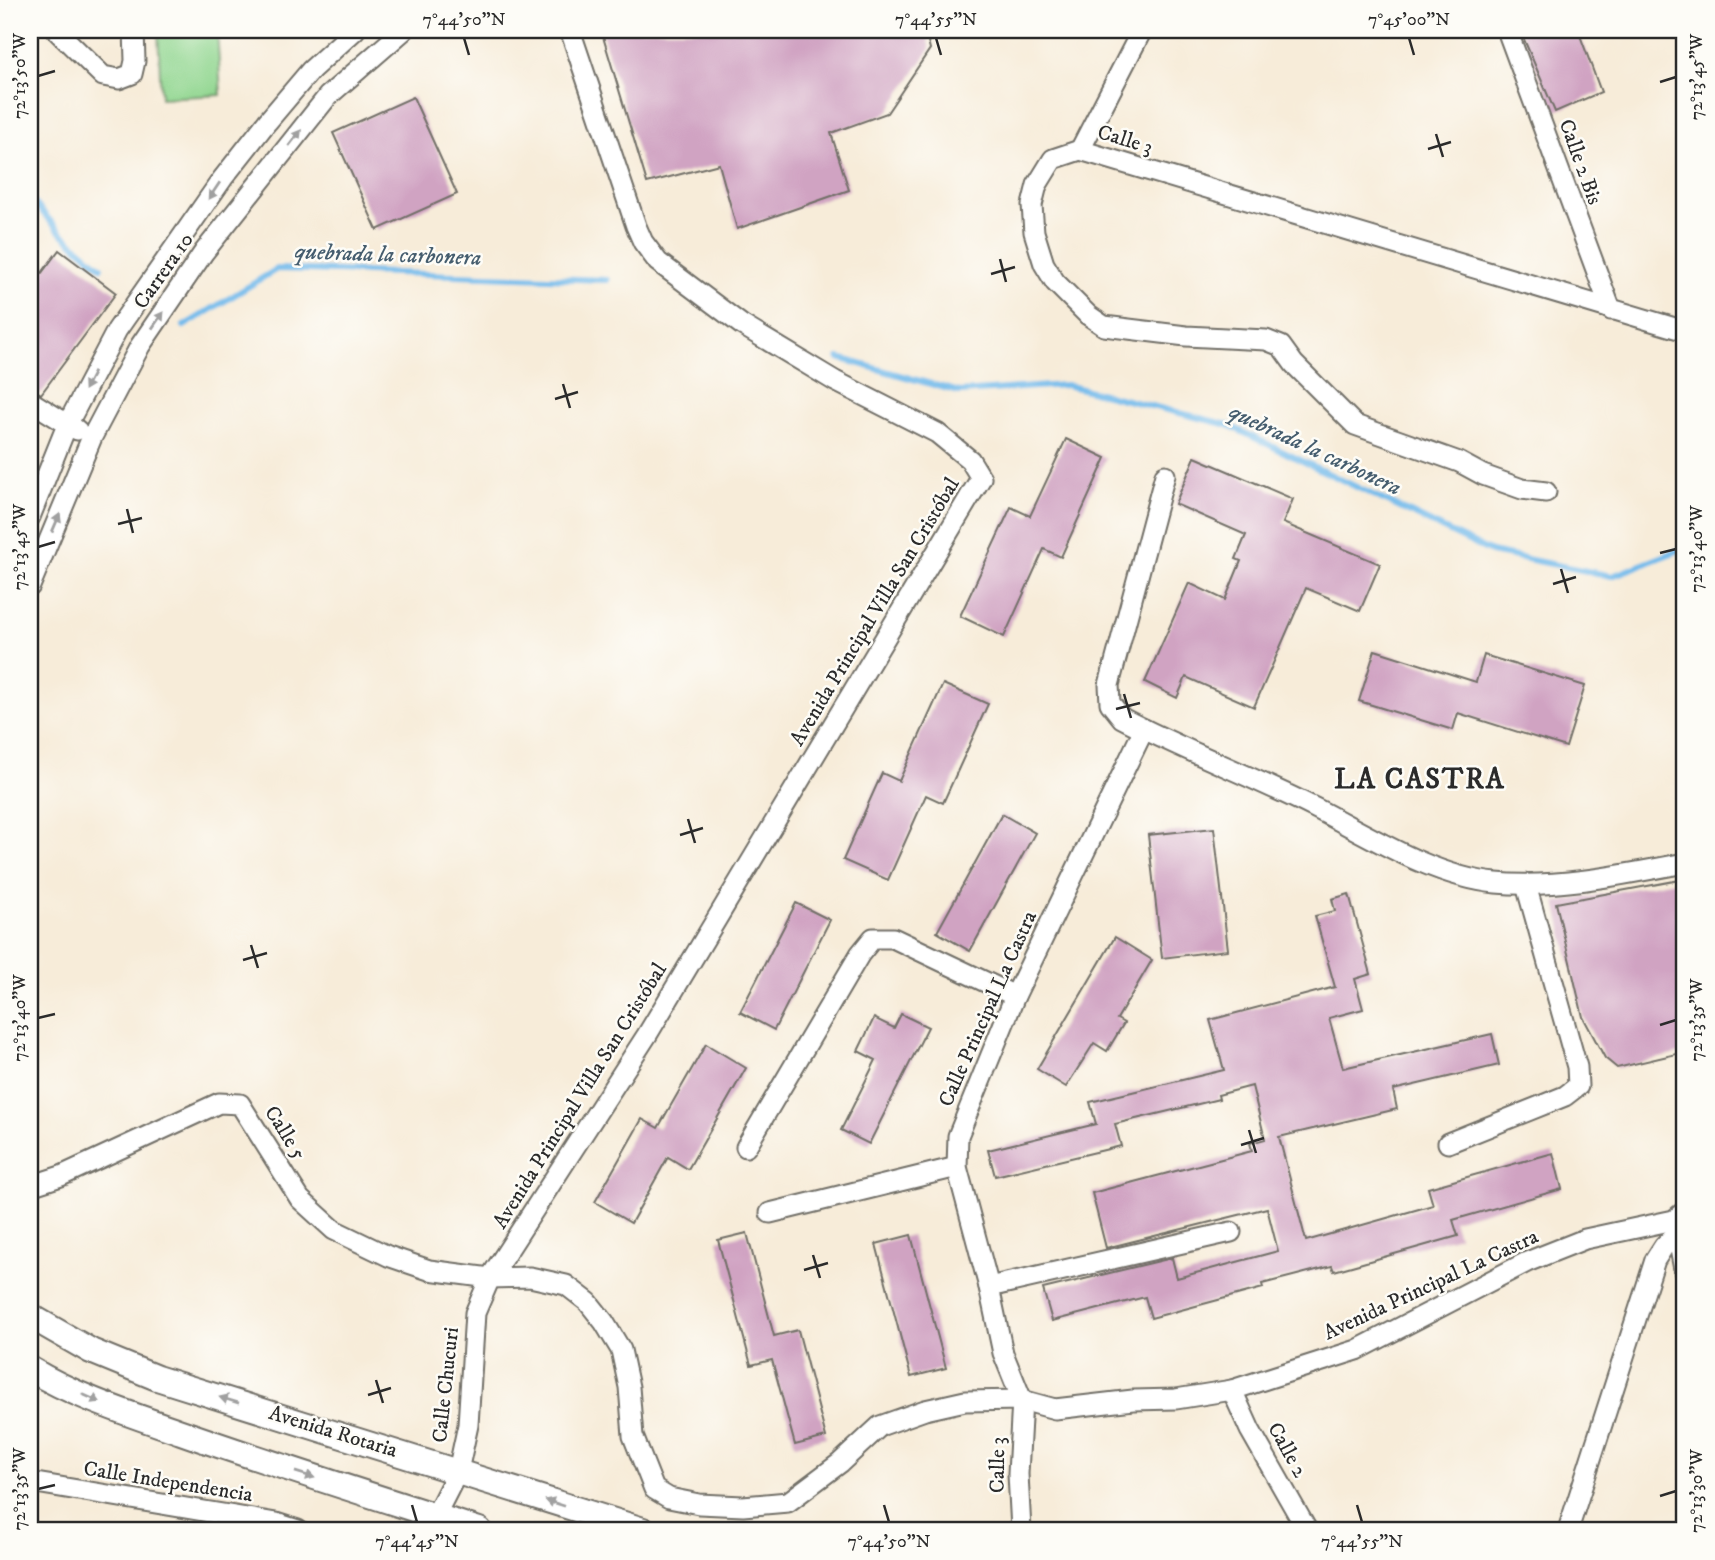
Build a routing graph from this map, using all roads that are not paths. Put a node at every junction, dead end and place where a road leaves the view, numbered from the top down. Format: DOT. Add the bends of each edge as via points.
graph roads {
  1 [pos="55,30"];
  2 [pos="134,30"];
  3 [pos="355,30"];
  4 [pos="404,30"];
  5 [pos="570,30"];
  6 [pos="1142,30"];
  7 [pos="1507,30"];
  8 [pos="1080,150"];
  9 [pos="1611,310"];
  10 [pos="1685,331"];
  11 [pos="30,401"];
  12 [pos="67,425"];
  13 [pos="92,437"];
  14 [pos="1165,475"];
  15 [pos="1546,492"];
  16 [pos="30,517"];
  17 [pos="30,586"];
  18 [pos="1144,729"];
  19 [pos="1685,863"];
  20 [pos="1526,884"];
  21 [pos="1015,996"];
  22 [pos="1448,1143"];
  23 [pos="746,1147"];
  24 [pos="957,1167"];
  25 [pos="30,1186"];
  26 [pos="770,1213"];
  27 [pos="1679,1221"];
  28 [pos="1231,1232"];
  29 [pos="1685,1274"];
  30 [pos="491,1278"];
  31 [pos="989,1287"];
  32 [pos="30,1316"];
  33 [pos="30,1368"];
  34 [pos="1232,1390"];
  35 [pos="1022,1400"];
  36 [pos="458,1471"];
  37 [pos="30,1482"];
  38 [pos="429,1523"];
  39 [pos="298,1530"];
  40 [pos="479,1530"];
  41 [pos="643,1530"];
  42 [pos="1021,1530"];
  43 [pos="1307,1530"];
  44 [pos="1568,1530"];
  1 -- 2 [label="street" via="103,76 119,79 132,74"];
  3 -- 12 [label="street, Carrera 10, one-way" via="311,70 223,178 117,330"];
  13 -- 4 [label="street, Carrera 10, one-way" via="139,346 204,252 328,96"];
  5 -- 30 [label="street, Avenida Principal Villa San Cristóbal" via="636,226 658,262 742,325 835,381 937,433 970,460 981,478 647,1035"];
  6 -- 8 [label="street"];
  7 -- 9 [label="street, Calle 2 Bis"];
  8 -- 9 [label="street, Calle 3"];
  8 -- 15 [label="street, Calle 3" via="1053,159 1037,185 1032,205 1034,232 1055,282 1096,321 1104,326 1186,336 1266,340 1281,346 1355,425 1522,489"];
  9 -- 10 [label="street, Calle 3"];
  11 -- 12 [label="street"];
  12 -- 13 [label="street"];
  12 -- 16 [label="street, Carrera 10"];
  17 -- 13 [label="street, Carrera 10, one-way"];
  14 -- 18 [label="street" via="1109,685 1110,704 1122,718"];
  18 -- 20 [label="street" via="1385,846 1454,874"];
  18 -- 21 [label="street, Calle Principal La Castra"];
  19 -- 20 [label="street" via="1619,876"];
  20 -- 22 [label="street" via="1577,1067 1578,1086 1565,1096"];
  21 -- 23 [label="street" via="893,938 873,938"];
  21 -- 24 [label="street, Calle Principal La Castra" via="958,1136"];
  24 -- 26 [label="street"];
  24 -- 31 [label="street, Calle Principal La Castra"];
  25 -- 30 [label="street, Calle 5" via="219,1103 240,1104 300,1199 334,1230 429,1270"];
  27 -- 29 [label="street"];
  27 -- 34 [label="street, Avenida Principal La Castra" via="1585,1239 1527,1262 1357,1350"];
  27 -- 44 [label="street" via="1655,1260"];
  28 -- 31 [label="street"];
  30 -- 35 [label="street, Avenida Principal La Castra" via="530,1277 566,1285 588,1302 621,1350 633,1436 654,1489 669,1498 743,1506 788,1502 880,1426 965,1401"];
  30 -- 36 [label="street, Calle Chucuri" via="475,1313 468,1425"];
  31 -- 35 [label="street, Calle Principal La Castra" via="1003,1353"];
  36 -- 32 [label="main road, Avenida Rotaria, one-way" via="158,1378 90,1351"];
  33 -- 38 [label="main road, one-way" via="109,1406"];
  34 -- 35 [label="street, Avenida Principal La Castra" via="1055,1409"];
  34 -- 43 [label="street, Calle 2" via="1260,1450"];
  35 -- 42 [label="street, Calle 3"];
  36 -- 38 [label="street, Calle Chucuri"];
  41 -- 36 [label="main road, Avenida Rotaria, one-way"];
  37 -- 39 [label="street, Calle Independencia"];
  38 -- 40 [label="main road"];
}
